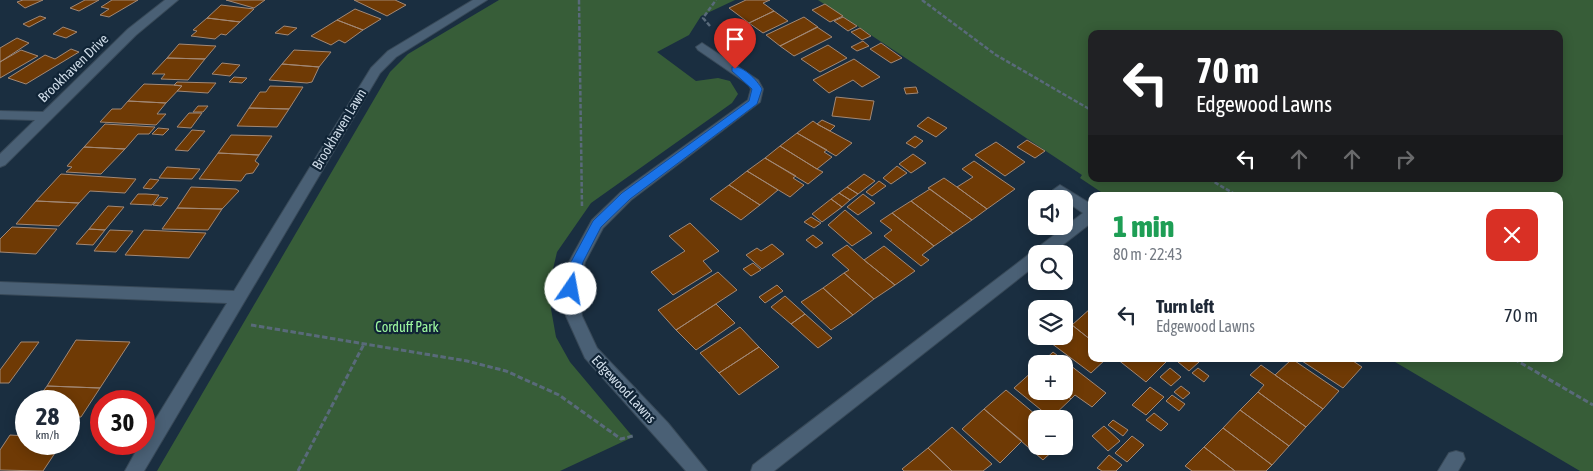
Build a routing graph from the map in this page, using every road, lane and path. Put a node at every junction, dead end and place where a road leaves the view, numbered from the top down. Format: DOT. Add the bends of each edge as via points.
graph roads {
  1 [pos="172,0"];
  2 [pos="481,0"];
  3 [pos="579,0"];
  4 [pos="716,0"];
  5 [pos="923,1"];
  6 [pos="710,26"];
  7 [pos="702,47"];
  8 [pos="1088,108"];
  9 [pos="0,115"];
  10 [pos="45,116"];
  11 [pos="0,162"];
  12 [pos="1214,182"];
  13 [pos="1231,192"];
  14 [pos="1073,199"];
  15 [pos="1088,209"];
  16 [pos="1088,217"];
  17 [pos="596,224"];
  18 [pos="1052,245"];
  19 [pos="1028,263"];
  20 [pos="0,288"];
  21 [pos="238,297"];
  22 [pos="223,320"];
  23 [pos="364,344"];
  24 [pos="1519,362"];
  25 [pos="1593,405"];
  26 [pos="662,429"];
  27 [pos="134,471"];
  28 [pos="298,471"];
  29 [pos="698,471"];
  30 [pos="760,471"];
  1 -- 10 [label="street, Brookhaven Drive" via="132,32"];
  2 -- 21 [label="street, Brookhaven Lawn" via="392,54 375,71"];
  3 -- 17 [label="path" via="582,208"];
  4 -- 6 [label="path" via="703,18"];
  5 -- 8 [label="path" via="996,55"];
  7 -- 17 [label="street, Edgewood Lawns" via="754,83 757,89 754,102 626,196"];
  9 -- 10 [label="street"];
  10 -- 11 [label="street, Brookhaven Drive"];
  12 -- 13 [label="path"];
  14 -- 15 [label="street"];
  16 -- 18 [label="street"];
  17 -- 26 [label="street, Edgewood Lawns" via="577,262 571,289 574,316 591,353"];
  19 -- 30 [label="street"];
  20 -- 21 [label="street"];
  21 -- 22 [label="street, Brookhaven Lawn"];
  22 -- 23 [label="path"];
  22 -- 27 [label="street, Brookhaven Lawn"];
  23 -- 26 [label="path" via="467,361 506,371 559,395 621,439"];
  23 -- 28 [label="path"];
  24 -- 25 [label="path"];
  26 -- 29 [label="street, Edgewood Lawns"];
}
